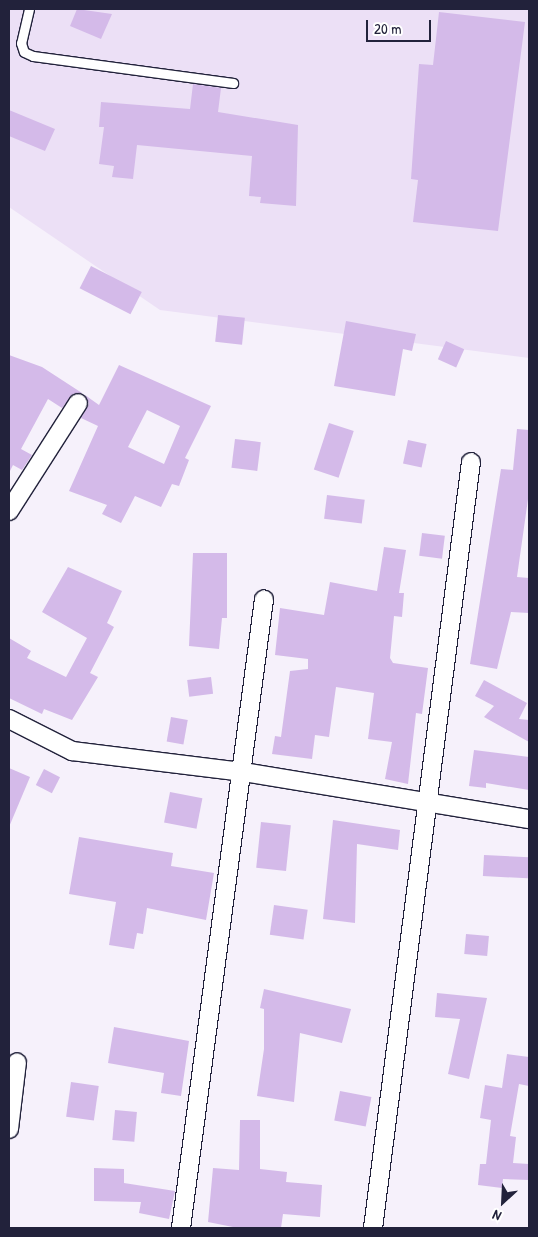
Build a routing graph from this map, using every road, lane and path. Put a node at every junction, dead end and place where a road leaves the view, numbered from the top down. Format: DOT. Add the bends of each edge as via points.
graph roads {
  1 [pos="29,9"];
  2 [pos="233,83"];
  3 [pos="78,403"];
  4 [pos="471,462"];
  5 [pos="9,511"];
  6 [pos="264,599"];
  7 [pos="11,724"];
  8 [pos="244,772"];
  9 [pos="429,803"];
  10 [pos="529,819"];
  11 [pos="17,1062"];
  12 [pos="9,1129"];
  13 [pos="181,1228"];
  14 [pos="373,1228"];
  1 -- 2 [label="lane" via="21,43 33,56"];
  3 -- 5 [label="street"];
  4 -- 9 [label="street"];
  6 -- 8 [label="street"];
  7 -- 8 [label="street" via="72,751"];
  8 -- 9 [label="street"];
  8 -- 13 [label="street"];
  9 -- 10 [label="street"];
  9 -- 14 [label="street"];
  11 -- 12 [label="street"];
}
